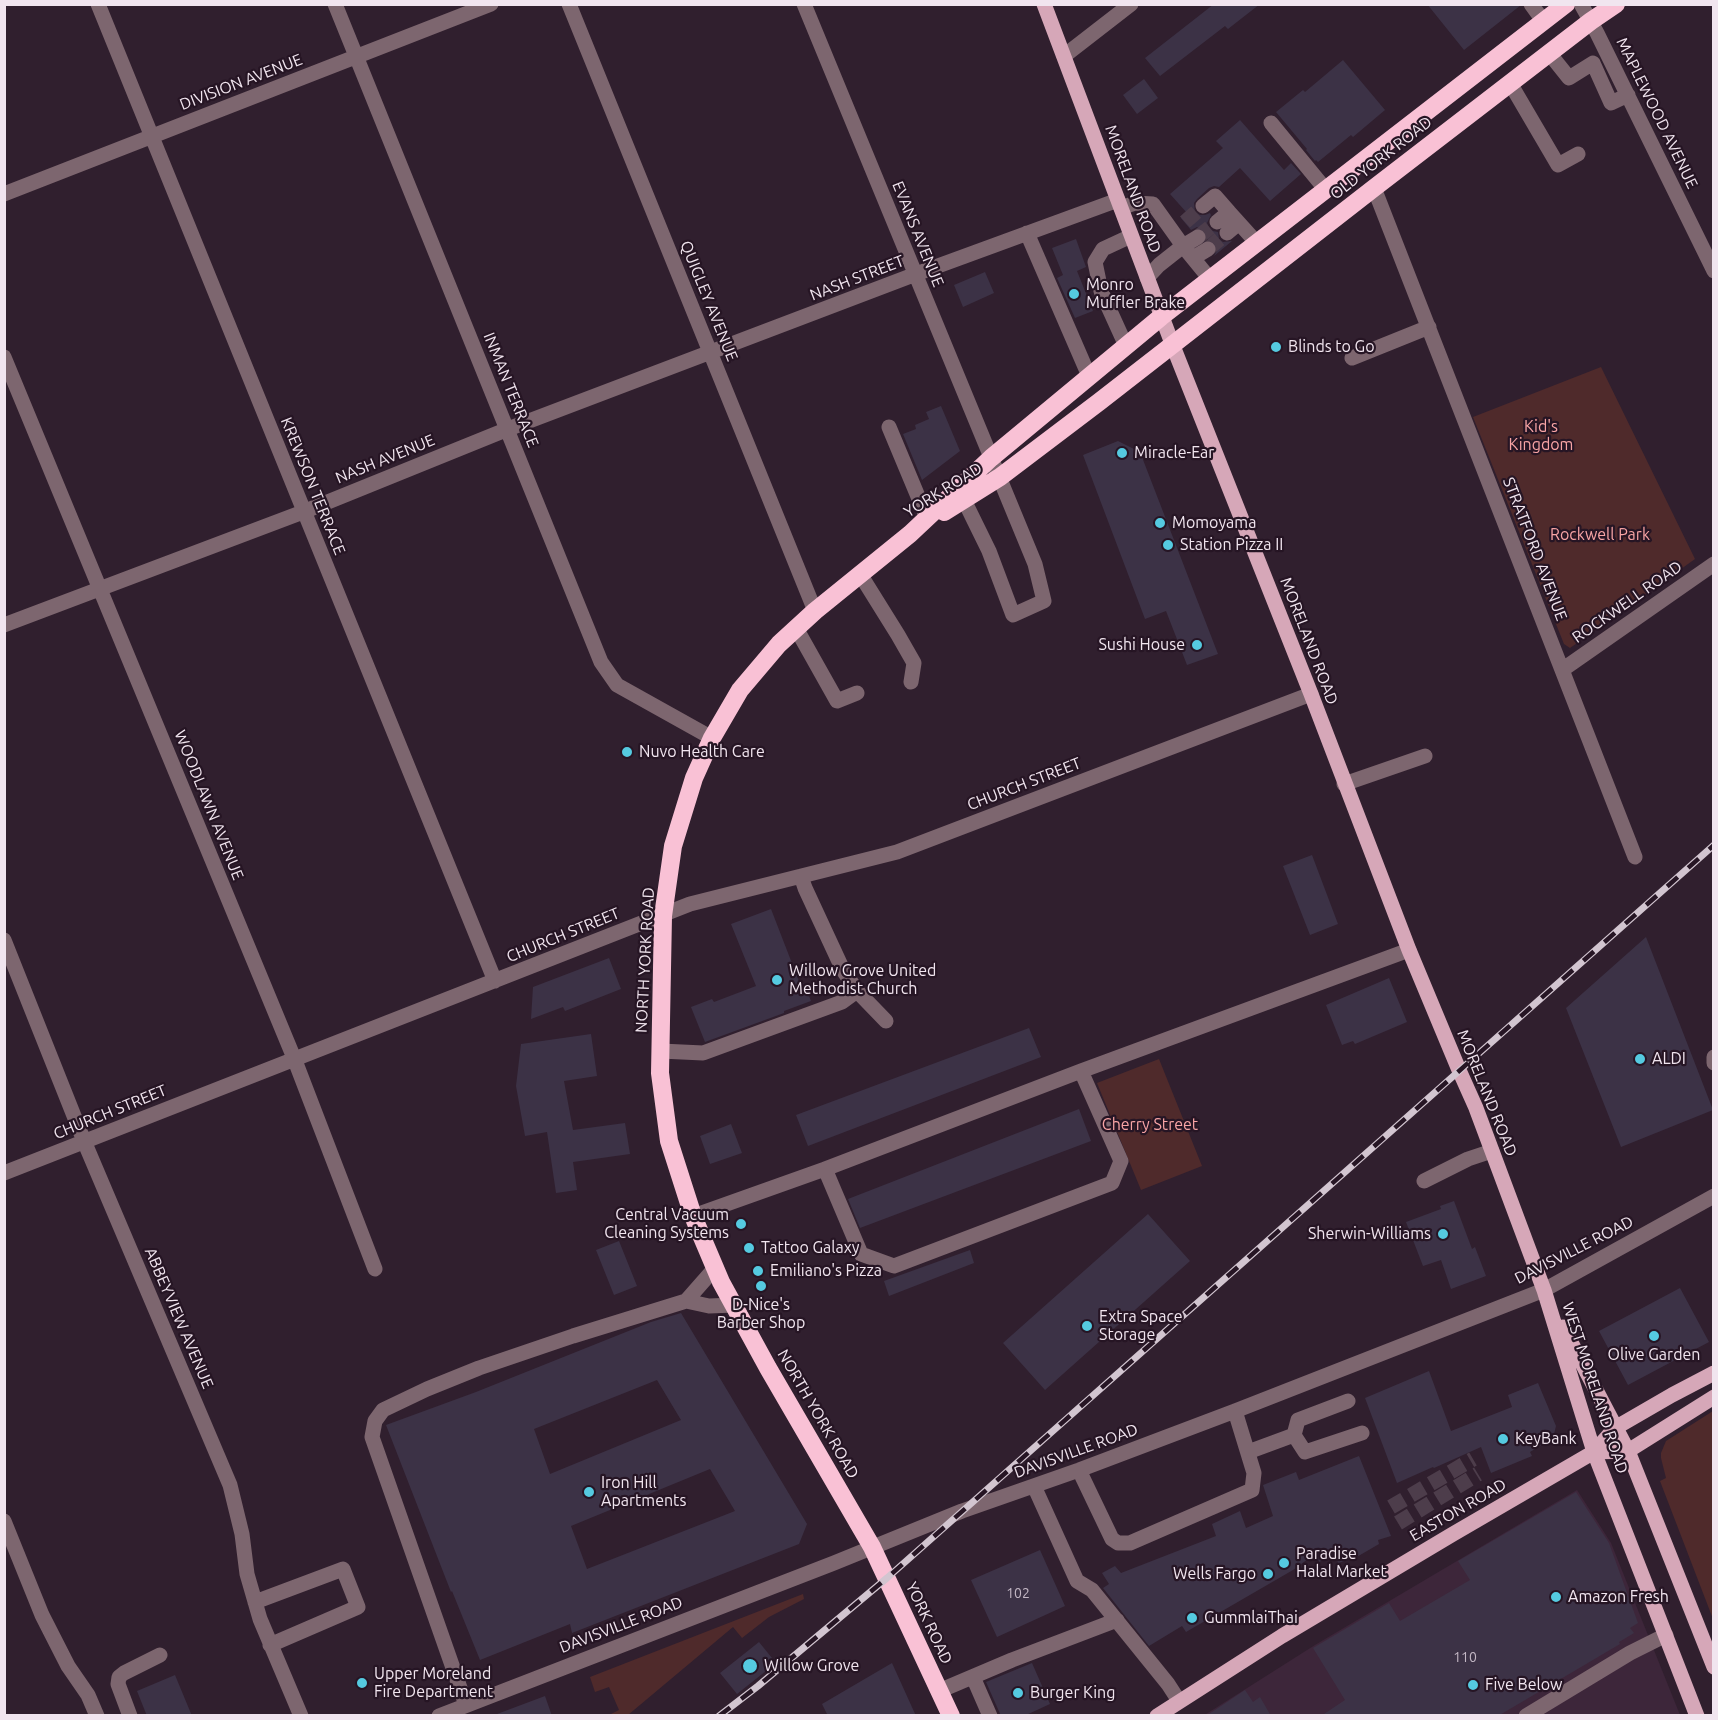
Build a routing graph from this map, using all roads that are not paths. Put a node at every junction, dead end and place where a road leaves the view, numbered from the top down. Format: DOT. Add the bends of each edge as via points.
graph roads {
  1 [pos="98,4"];
  2 [pos="335,4"];
  3 [pos="490,4"];
  4 [pos="569,4"];
  5 [pos="804,4"];
  6 [pos="1044,4"];
  7 [pos="1131,4"];
  8 [pos="1531,4"];
  9 [pos="1566,4"];
  10 [pos="1581,4"];
  11 [pos="1616,4"];
  12 [pos="1591,21"];
  13 [pos="1544,22"];
  14 [pos="1549,53"];
  15 [pos="1064,56"];
  16 [pos="357,57"];
  17 [pos="1510,83"];
  18 [pos="1628,95"];
  19 [pos="1271,123"];
  20 [pos="152,136"];
  21 [pos="1578,154"];
  22 [pos="1374,188"];
  23 [pos="1326,190"];
  24 [pos="4,194"];
  25 [pos="1119,204"];
  26 [pos="1203,206"];
  27 [pos="1027,233"];
  28 [pos="1131,236"];
  29 [pos="1203,243"];
  30 [pos="1257,243"];
  31 [pos="1188,252"];
  32 [pos="1713,271"];
  33 [pos="916,274"];
  34 [pos="1147,278"];
  35 [pos="1210,279"];
  36 [pos="1161,316"];
  37 [pos="1429,327"];
  38 [pos="1126,346"];
  39 [pos="1173,346"];
  40 [pos="711,353"];
  41 [pos="4,357"];
  42 [pos="1352,358"];
  43 [pos="1089,376"];
  44 [pos="889,427"];
  45 [pos="508,429"];
  46 [pos="991,458"];
  47 [pos="1000,477"];
  48 [pos="964,500"];
  49 [pos="303,512"];
  50 [pos="927,518"];
  51 [pos="910,534"];
  52 [pos="1713,564"];
  53 [pos="860,574"];
  54 [pos="99,588"];
  55 [pos="815,611"];
  56 [pos="4,625"];
  57 [pos="796,628"];
  58 [pos="1562,670"];
  59 [pos="911,682"];
  60 [pos="857,693"];
  61 [pos="1311,694"];
  62 [pos="712,738"];
  63 [pos="1425,756"];
  64 [pos="1344,784"];
  65 [pos="1635,857"];
  66 [pos="801,876"];
  67 [pos="663,916"];
  68 [pos="4,940"];
  69 [pos="1409,950"];
  70 [pos="495,981"];
  71 [pos="857,991"];
  72 [pos="886,1021"];
  73 [pos="661,1051"];
  74 [pos="1713,1057"];
  75 [pos="294,1058"];
  76 [pos="1713,1063"];
  77 [pos="1082,1071"];
  78 [pos="84,1141"];
  79 [pos="1492,1151"];
  80 [pos="825,1169"];
  81 [pos="4,1173"];
  82 [pos="1424,1181"];
  83 [pos="1713,1196"];
  84 [pos="693,1216"];
  85 [pos="712,1261"];
  86 [pos="375,1269"];
  87 [pos="1544,1290"];
  88 [pos="686,1301"];
  89 [pos="734,1305"];
  90 [pos="1713,1373"];
  91 [pos="1713,1397"];
  92 [pos="1348,1401"];
  93 [pos="1235,1411"];
  94 [pos="1615,1428"];
  95 [pos="1362,1433"];
  96 [pos="1294,1435"];
  97 [pos="1628,1450"];
  98 [pos="1248,1452"];
  99 [pos="1594,1452"];
  100 [pos="1079,1470"];
  101 [pos="1034,1486"];
  102 [pos="4,1521"];
  103 [pos="872,1547"];
  104 [pos="255,1602"];
  105 [pos="1117,1620"];
  106 [pos="1666,1635"];
  107 [pos="270,1645"];
  108 [pos="160,1655"];
  109 [pos="1713,1667"];
  110 [pos="973,1677"];
  111 [pos="939,1691"];
  112 [pos="1179,1701"];
  113 [pos="466,1705"];
  114 [pos="97,1716"];
  115 [pos="130,1716"];
  116 [pos="301,1716"];
  117 [pos="439,1716"];
  118 [pos="951,1716"];
  119 [pos="990,1716"];
  120 [pos="1157,1716"];
  121 [pos="1526,1716"];
  122 [pos="1697,1716"];
  1 -- 20 [label="street, KREWSON TERRACE"];
  2 -- 16 [label="street, INMAN TERRACE"];
  3 -- 16 [label="street, DIVISION AVENUE"];
  4 -- 40 [label="street, QUIGLEY AVENUE"];
  5 -- 33 [label="street, EVANS AVENUE"];
  6 -- 15 [label="main road, MORELAND ROAD"];
  7 -- 15 [label="street"];
  8 -- 13 [label="street"];
  9 -- 13 [label="highway, OLD YORK ROAD"];
  10 -- 12 [label="street, MAPLEWOOD AVENUE"];
  11 -- 12 [label="highway, OLD YORK ROAD"];
  12 -- 14 [label="highway, OLD YORK ROAD"];
  12 -- 18 [label="street, MAPLEWOOD AVENUE"];
  13 -- 23 [label="highway, OLD YORK ROAD"];
  14 -- 17 [label="highway, OLD YORK ROAD"];
  14 -- 18 [label="street" via="1569,78 1593,63 1611,103"];
  15 -- 25 [label="main road, MORELAND ROAD"];
  16 -- 20 [label="street, DIVISION AVENUE"];
  16 -- 45 [label="street, INMAN TERRACE"];
  17 -- 21 [label="street" via="1558,165"];
  17 -- 22 [label="highway, OLD YORK ROAD"];
  18 -- 32 [label="street, MAPLEWOOD AVENUE"];
  19 -- 23 [label="street"];
  20 -- 24 [label="street, DIVISION AVENUE"];
  20 -- 49 [label="street, KREWSON TERRACE"];
  22 -- 37 [label="street, STRATFORD AVENUE"];
  22 -- 39 [label="highway, OLD YORK ROAD"];
  23 -- 30 [label="highway, OLD YORK ROAD"];
  25 -- 27 [label="street, NASH STREET"];
  25 -- 28 [label="main road, MORELAND ROAD"];
  25 -- 31 [label="street, NASH STREET" via="1153,204 1178,227"];
  26 -- 30 [label="street" via="1215,196 1228,222"];
  27 -- 33 [label="street, NASH STREET"];
  27 -- 43 [label="street"];
  28 -- 34 [label="main road, MORELAND ROAD"];
  28 -- 38 [label="street" via="1103,249 1095,262 1101,291"];
  29 -- 31 [label="street"];
  30 -- 35 [label="highway, OLD YORK ROAD"];
  31 -- 34 [label="street" via="1159,265"];
  31 -- 35 [label="street"];
  33 -- 40 [label="street, NASH STREET"];
  33 -- 46 [label="street, EVANS AVENUE"];
  34 -- 36 [label="main road, MORELAND ROAD"];
  35 -- 36 [label="highway, OLD YORK ROAD"];
  36 -- 38 [label="highway, YORK ROAD"];
  36 -- 39 [label="main road, MORELAND ROAD"];
  37 -- 42 [label="street"];
  37 -- 58 [label="street, STRATFORD AVENUE"];
  38 -- 43 [label="highway, YORK ROAD"];
  39 -- 47 [label="highway, YORK ROAD"];
  39 -- 61 [label="main road, MORELAND ROAD"];
  40 -- 45 [label="street, NASH AVENUE"];
  40 -- 55 [label="street, QUIGLEY AVENUE"];
  41 -- 54 [label="street, WOODLAWN AVENUE"];
  43 -- 46 [label="highway, YORK ROAD"];
  44 -- 50 [label="street"];
  45 -- 49 [label="street, NASH AVENUE"];
  45 -- 62 [label="street, INMAN TERRACE" via="601,662 616,685"];
  46 -- 47 [label="street, EVANS AVENUE"];
  46 -- 50 [label="highway, YORK ROAD"];
  47 -- 48 [label="highway, YORK ROAD"];
  47 -- 48 [label="street, EVANS AVENUE" via="1035,564 1044,601 1013,615 989,551"];
  48 -- 51 [label="highway, YORK ROAD"];
  49 -- 54 [label="street, NASH AVENUE"];
  49 -- 70 [label="street, KREWSON TERRACE"];
  50 -- 51 [label="highway, YORK ROAD"];
  51 -- 53 [label="highway, NORTH YORK ROAD"];
  52 -- 58 [label="street, ROCKWELL ROAD"];
  53 -- 55 [label="highway, NORTH YORK ROAD"];
  53 -- 59 [label="street" via="914,663"];
  54 -- 56 [label="street, NASH AVENUE"];
  54 -- 75 [label="street, WOODLAWN AVENUE"];
  55 -- 57 [label="highway, NORTH YORK ROAD"];
  57 -- 60 [label="street" via="837,701"];
  57 -- 62 [label="highway, NORTH YORK ROAD" via="740,690"];
  58 -- 65 [label="street, STRATFORD AVENUE"];
  61 -- 64 [label="main road, MORELAND ROAD"];
  61 -- 66 [label="street, CHURCH STREET" via="897,852"];
  62 -- 67 [label="highway, NORTH YORK ROAD" via="694,778 674,846"];
  63 -- 64 [label="street"];
  64 -- 69 [label="main road, MORELAND ROAD"];
  66 -- 67 [label="street, CHURCH STREET" via="690,904"];
  66 -- 71 [label="street" via="843,970"];
  67 -- 70 [label="street, CHURCH STREET"];
  67 -- 73 [label="highway, NORTH YORK ROAD"];
  68 -- 78 [label="street, ABBEYVIEW AVENUE"];
  69 -- 77 [label="street"];
  69 -- 79 [label="main road, MORELAND ROAD"];
  70 -- 75 [label="street, CHURCH STREET"];
  71 -- 72 [label="street"];
  71 -- 73 [label="street" via="842,1002 703,1053"];
  73 -- 84 [label="highway, NORTH YORK ROAD" via="669,1141"];
  74 -- 76 [label="street"];
  75 -- 78 [label="street, CHURCH STREET"];
  75 -- 86 [label="street, WOODLAWN AVENUE"];
  77 -- 80 [label="street"];
  77 -- 80 [label="street" via="1121,1161 1112,1183 894,1266 861,1254"];
  78 -- 81 [label="street, CHURCH STREET"];
  78 -- 104 [label="street, ABBEYVIEW AVENUE" via="230,1485"];
  79 -- 82 [label="street"];
  79 -- 87 [label="main road, MORELAND ROAD"];
  80 -- 84 [label="street"];
  83 -- 87 [label="street, DAVISVILLE ROAD"];
  84 -- 85 [label="highway, NORTH YORK ROAD"];
  85 -- 88 [label="street"];
  85 -- 89 [label="highway, NORTH YORK ROAD"];
  87 -- 93 [label="street, DAVISVILLE ROAD"];
  87 -- 94 [label="main road, WEST MORELAND ROAD"];
  87 -- 99 [label="main road, WEST MORELAND ROAD"];
  88 -- 89 [label="street" via="709,1306"];
  88 -- 113 [label="street" via="479,1368 383,1410 375,1421 372,1437"];
  89 -- 103 [label="highway, NORTH YORK ROAD"];
  90 -- 94 [label="main road, EASTON ROAD"];
  91 -- 97 [label="main road, EASTON ROAD"];
  92 -- 96 [label="street" via="1298,1420"];
  93 -- 98 [label="street"];
  93 -- 100 [label="street, DAVISVILLE ROAD"];
  94 -- 97 [label="main road, WEST MORELAND ROAD"];
  94 -- 99 [label="main road, EASTON ROAD"];
  95 -- 96 [label="street" via="1305,1452"];
  96 -- 98 [label="street"];
  97 -- 99 [label="main road, EASTON ROAD"];
  97 -- 109 [label="main road, WEST MORELAND ROAD"];
  98 -- 100 [label="street" via="1254,1473 1252,1490 1123,1544 1112,1539"];
  99 -- 106 [label="main road, WEST MORELAND ROAD"];
  99 -- 112 [label="main road, EASTON ROAD" via="1453,1533"];
  100 -- 101 [label="street, DAVISVILLE ROAD"];
  101 -- 103 [label="street, DAVISVILLE ROAD"];
  101 -- 105 [label="street" via="1077,1581 1092,1590"];
  102 -- 114 [label="street" via="42,1615"];
  103 -- 111 [label="highway, YORK ROAD"];
  103 -- 113 [label="street, DAVISVILLE ROAD"];
  104 -- 107 [label="street, ABBEYVIEW AVENUE"];
  104 -- 107 [label="street" via="343,1569 358,1607"];
  105 -- 110 [label="street"];
  105 -- 112 [label="street"];
  106 -- 121 [label="street"];
  106 -- 122 [label="main road, WEST MORELAND ROAD"];
  107 -- 116 [label="street, ABBEYVIEW AVENUE"];
  108 -- 115 [label="street" via="120,1677 118,1684"];
  110 -- 111 [label="street"];
  110 -- 119 [label="street"];
  111 -- 118 [label="highway, YORK ROAD"];
  112 -- 120 [label="main road, EASTON ROAD"];
  113 -- 117 [label="street, DAVISVILLE ROAD"];
}
